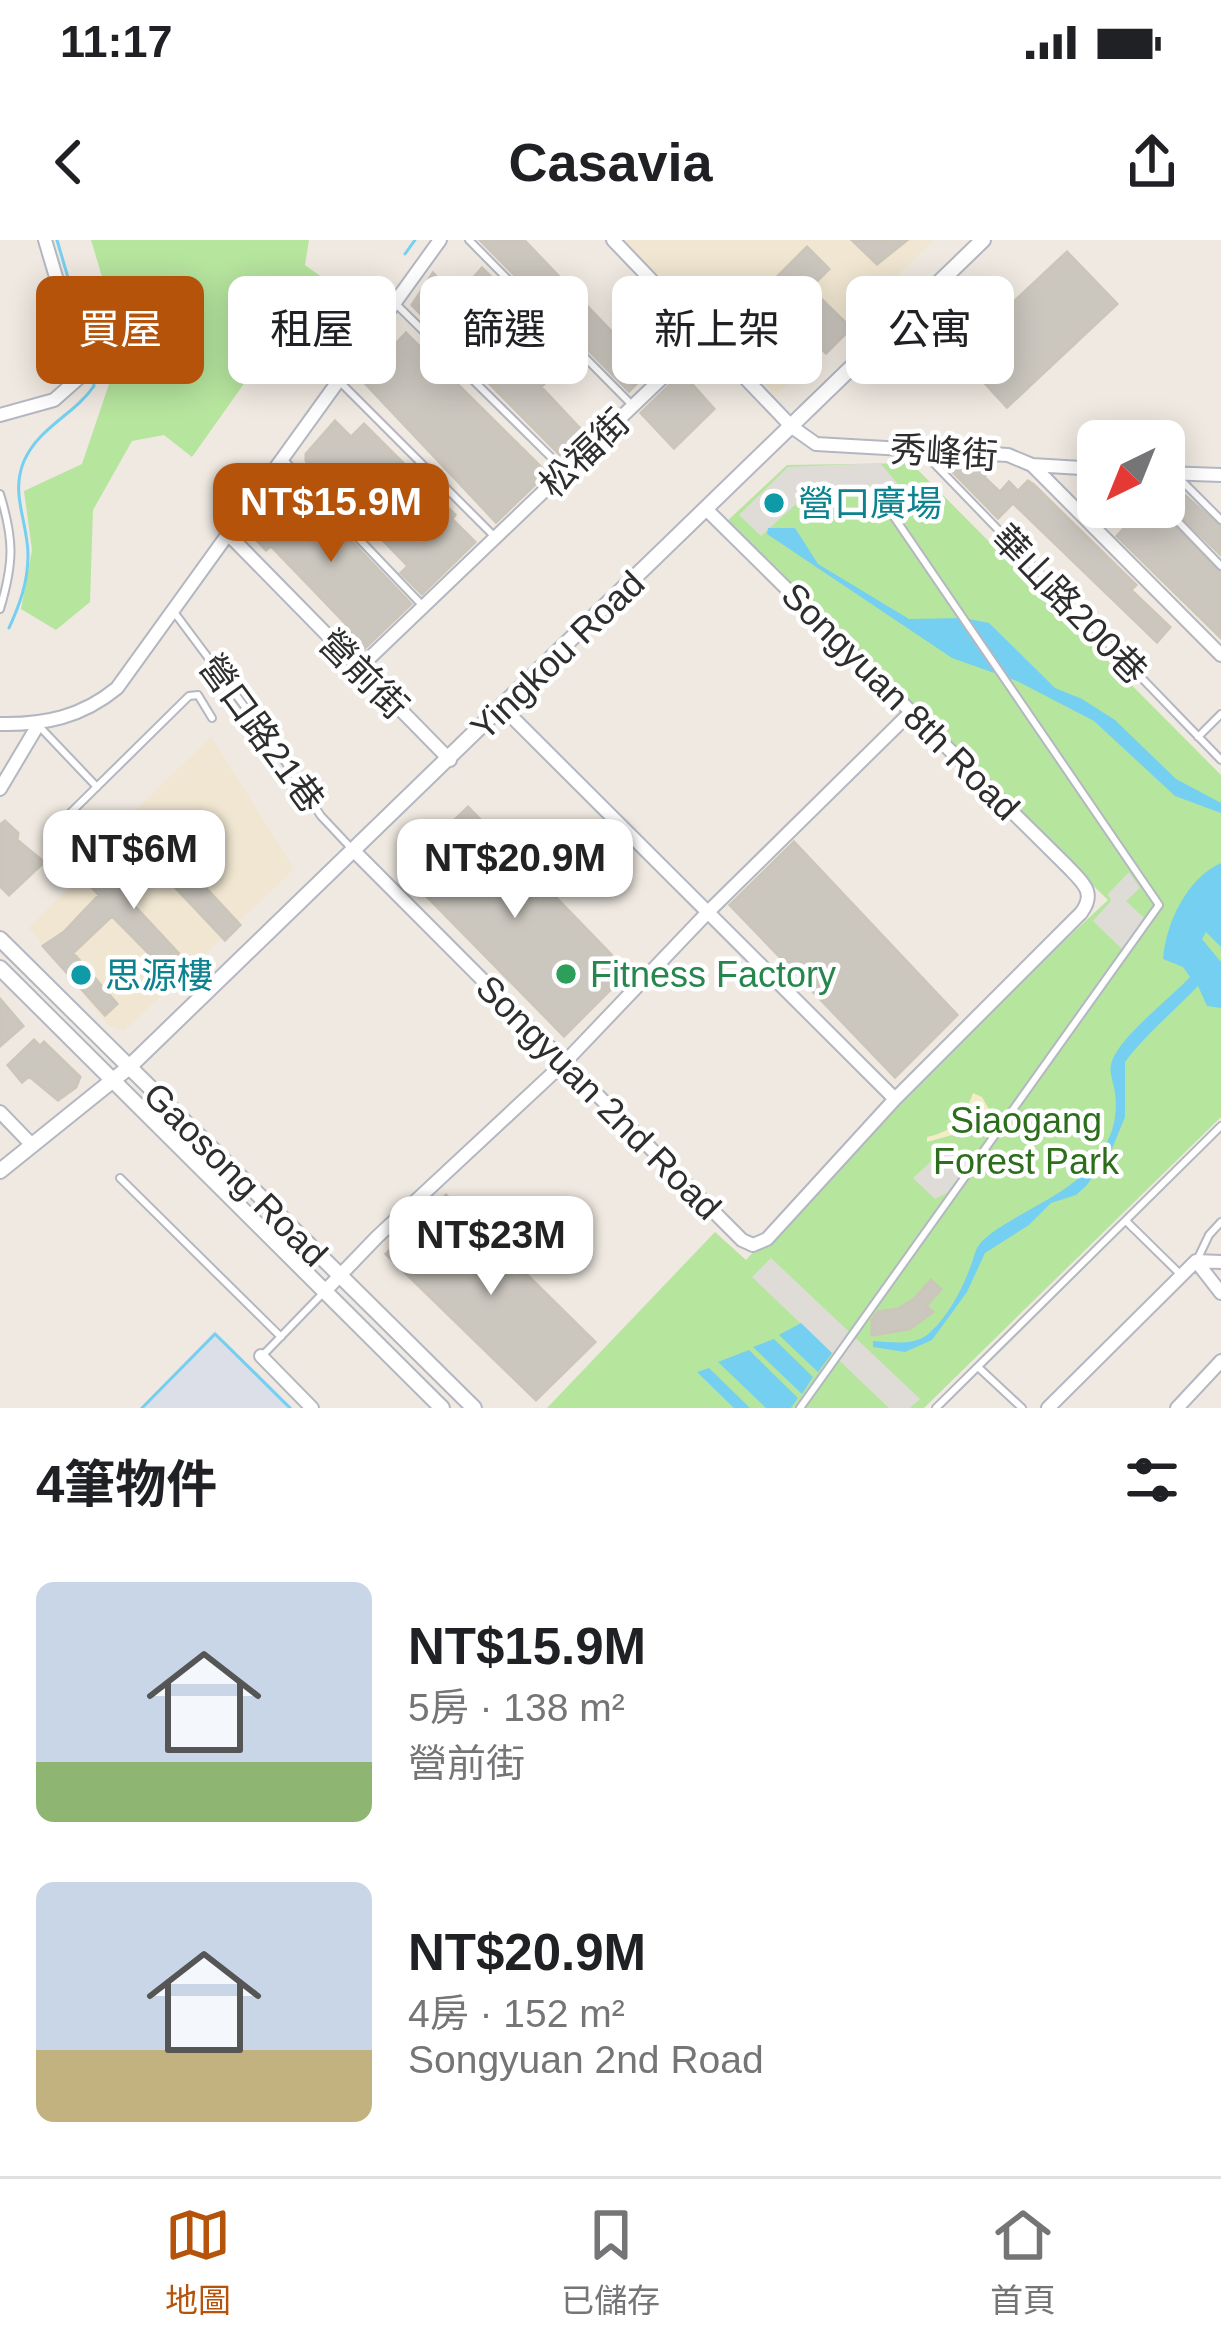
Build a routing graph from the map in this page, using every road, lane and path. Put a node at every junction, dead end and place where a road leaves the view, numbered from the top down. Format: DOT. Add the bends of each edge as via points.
graph roads {
  1 [pos="45,240"];
  2 [pos="440,240"];
  3 [pos="469,240"];
  4 [pos="613,240"];
  5 [pos="983,240"];
  6 [pos="648,276"];
  7 [pos="396,299"];
  8 [pos="396,304"];
  9 [pos="337,384"];
  10 [pos="342,384"];
  11 [pos="656,384"];
  12 [pos="751,384"];
  13 [pos="633,406"];
  14 [pos="0,415"];
  15 [pos="793,428"];
  16 [pos="919,448"];
  17 [pos="283,459"];
  18 [pos="1032,465"];
  19 [pos="1077,468"];
  20 [pos="566,471"];
  21 [pos="1185,474"];
  22 [pos="1221,476"];
  23 [pos="1185,487"];
  24 [pos="877,492"];
  25 [pos="0,494"];
  26 [pos="706,509"];
  27 [pos="1221,520"];
  28 [pos="1184,528"];
  29 [pos="1097,530"];
  30 [pos="229,535"];
  31 [pos="496,537"];
  32 [pos="1221,566"];
  33 [pos="424,606"];
  34 [pos="0,609"];
  35 [pos="174,612"];
  36 [pos="1219,648"];
  37 [pos="358,669"];
  38 [pos="503,708"];
  39 [pos="911,712"];
  40 [pos="1221,714"];
  41 [pos="212,718"];
  42 [pos="0,724"];
  43 [pos="38,725"];
  44 [pos="1198,737"];
  45 [pos="450,760"];
  46 [pos="1221,760"];
  47 [pos="97,787"];
  48 [pos="0,789"];
  49 [pos="51,832"];
  50 [pos="355,852"];
  51 [pos="708,912"];
  52 [pos="2,954"];
  53 [pos="566,1061"];
  54 [pos="128,1068"];
  55 [pos="112,1082"];
  56 [pos="895,1099"];
  57 [pos="0,1112"];
  58 [pos="1221,1126"];
  59 [pos="32,1145"];
  60 [pos="0,1171"];
  61 [pos="120,1178"];
  62 [pos="1126,1221"];
  63 [pos="1221,1222"];
  64 [pos="1196,1262"];
  65 [pos="1221,1262"];
  66 [pos="340,1276"];
  67 [pos="1181,1276"];
  68 [pos="325,1291"];
  69 [pos="1221,1293"];
  70 [pos="281,1336"];
  71 [pos="261,1356"];
  72 [pos="1221,1361"];
  73 [pos="978,1367"];
  74 [pos="312,1408"];
  75 [pos="442,1408"];
  76 [pos="474,1408"];
  77 [pos="800,1408"];
  78 [pos="936,1408"];
  79 [pos="1022,1408"];
  80 [pos="1048,1408"];
  81 [pos="1177,1408"];
  1 -- 14 [label="street" via="80,377 54,400"];
  2 -- 7 [label="street"];
  3 -- 13 [label="lane"];
  4 -- 6 [label="street"];
  5 -- 15 [label="street, Yingkou Road"];
  8 -- 20 [label="lane"];
  9 -- 17 [label="street"];
  10 -- 31 [label="lane"];
  11 -- 13 [label="street, 松福街"];
  12 -- 15 [label="street"];
  13 -- 20 [label="street, 松福街"];
  15 -- 16 [label="street, 秀峰街" via="816,444"];
  15 -- 26 [label="street, Yingkou Road"];
  16 -- 18 [label="street, 秀峰街" via="1008,454"];
  16 -- 44 [label="lane, 華山路200巷"];
  17 -- 30 [label="street"];
  17 -- 33 [label="lane"];
  18 -- 19 [label="street, 秀峰街"];
  18 -- 29 [label="street"];
  20 -- 31 [label="street, 松福街"];
  21 -- 22 [label="street"];
  23 -- 27 [label="lane"];
  24 -- 77 [label="lane" via="1159,905"];
  25 -- 34 [label="lane" via="13,535"];
  26 -- 38 [label="street, Yingkou Road"];
  26 -- 39 [label="street, Songyuan 8th Road"];
  28 -- 32 [label="lane"];
  29 -- 36 [label="street"];
  30 -- 35 [label="street"];
  30 -- 37 [label="street, 營前街"];
  31 -- 33 [label="street, 松福街"];
  33 -- 37 [label="street, 松福街"];
  35 -- 43 [label="street" via="100,702"];
  35 -- 50 [label="lane, 營口路21巷"];
  37 -- 45 [label="street, 營前街"];
  38 -- 45 [label="street, Yingkou Road"];
  38 -- 51 [label="street"];
  39 -- 51 [label="street"];
  39 -- 56 [label="street, Songyuan 8th Road" via="1090,898"];
  40 -- 44 [label="lane"];
  41 -- 47 [label="lane" via="198,695 189,696"];
  42 -- 43 [label="street"];
  43 -- 47 [label="lane"];
  43 -- 48 [label="street"];
  44 -- 46 [label="lane, 華山路200巷"];
  45 -- 50 [label="street, Yingkou Road"];
  47 -- 49 [label="lane"];
  50 -- 53 [label="street, Songyuan 2nd Road"];
  50 -- 54 [label="street, Yingkou Road"];
  51 -- 53 [label="street"];
  51 -- 56 [label="street"];
  52 -- 54 [label="street, Gaosong Road"];
  52 -- 55 [label="street, Gaosong Road"];
  53 -- 56 [label="street, Songyuan 2nd Road" via="753,1245"];
  53 -- 66 [label="street"];
  54 -- 55 [label="street, Yingkou Road"];
  54 -- 66 [label="street, Gaosong Road"];
  55 -- 59 [label="street, Yingkou Road"];
  55 -- 68 [label="street, Gaosong Road"];
  57 -- 59 [label="street"];
  58 -- 62 [label="lane"];
  59 -- 60 [label="street, Yingkou Road"];
  61 -- 70 [label="lane"];
  62 -- 67 [label="lane"];
  62 -- 73 [label="lane"];
  63 -- 64 [label="lane"];
  64 -- 65 [label="street"];
  64 -- 67 [label="street"];
  64 -- 69 [label="street"];
  66 -- 68 [label="street"];
  66 -- 76 [label="street, Gaosong Road"];
  67 -- 80 [label="street"];
  68 -- 70 [label="lane"];
  68 -- 75 [label="street, Gaosong Road"];
  70 -- 71 [label="lane"];
  71 -- 74 [label="street"];
  72 -- 81 [label="street"];
  73 -- 78 [label="lane"];
  73 -- 79 [label="lane"];
}
